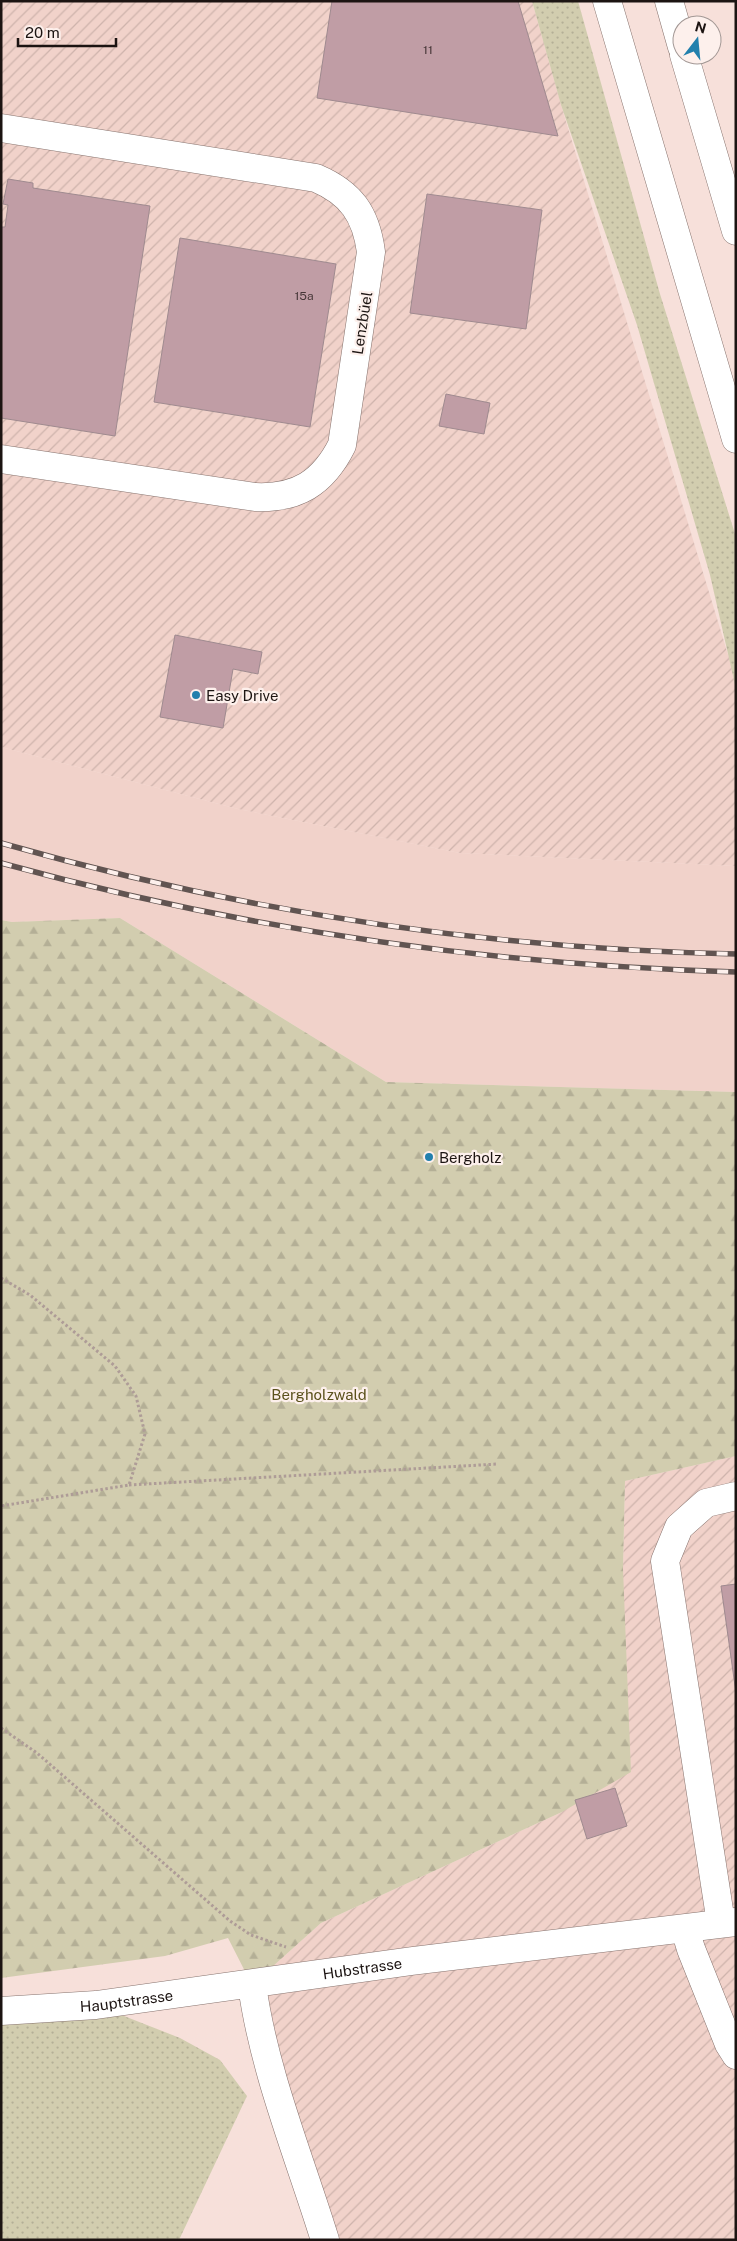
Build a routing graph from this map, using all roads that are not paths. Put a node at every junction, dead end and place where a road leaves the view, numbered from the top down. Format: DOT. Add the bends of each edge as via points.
graph roads {
  1 [pos="607,1"];
  2 [pos="669,1"];
  3 [pos="673,15"];
  4 [pos="687,65"];
  5 [pos="1,128"];
  6 [pos="736,231"];
  7 [pos="736,439"];
  8 [pos="1,460"];
  9 [pos="736,1496"];
  10 [pos="729,1923"];
  11 [pos="685,1929"];
  12 [pos="252,1984"];
  13 [pos="1,2011"];
  14 [pos="736,2055"];
  15 [pos="325,2240"];
  1 -- 7 [label="main road"];
  2 -- 3 [label="main road"];
  4 -- 6 [label="main road"];
  5 -- 8 [label="main road, Lenzbüel" via="316,178 332,184 356,207 364,221 372,252 342,445 326,470 302,489 271,498 255,497"];
  9 -- 10 [label="main road" via="706,1503 678,1527 665,1561"];
  10 -- 11 [label="main road, Hubstrasse"];
  11 -- 12 [label="main road, Hubstrasse" via="412,1961"];
  11 -- 14 [label="main road"];
  12 -- 13 [label="main road, Hauptstrasse" via="96,2004"];
  12 -- 15 [label="main road" via="273,2077"];
}
